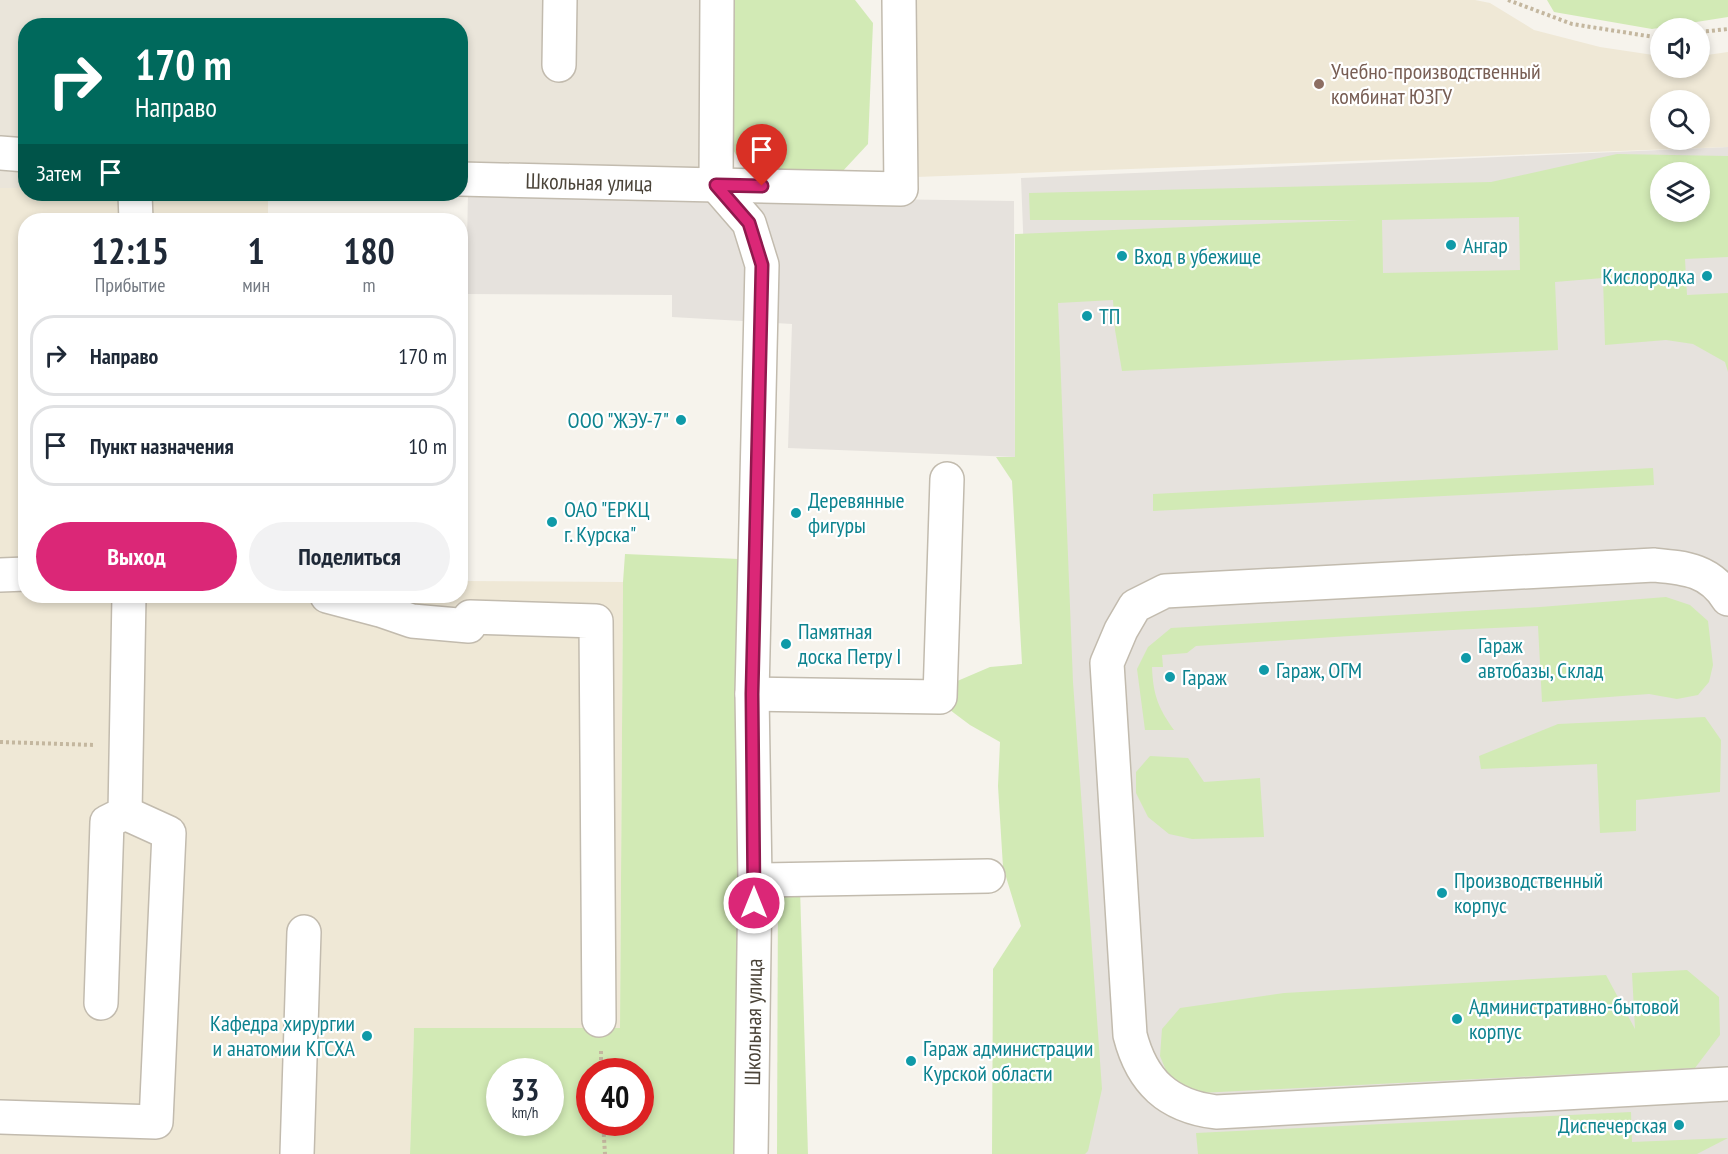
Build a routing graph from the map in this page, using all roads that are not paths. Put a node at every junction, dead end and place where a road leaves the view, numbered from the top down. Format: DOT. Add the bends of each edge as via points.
graph roads {
  1 [pos="560,0"];
  2 [pos="717,0"];
  3 [pos="899,0"];
  4 [pos="559,65"];
  5 [pos="0,153"];
  6 [pos="18,154"];
  7 [pos="468,179"];
  8 [pos="716,185"];
  9 [pos="947,479"];
  10 [pos="18,574"];
  11 [pos="0,575"];
  12 [pos="1728,599"];
  13 [pos="129,603"];
  14 [pos="356,603"];
  15 [pos="752,694"];
  16 [pos="124,813"];
  17 [pos="988,876"];
  18 [pos="754,880"];
  19 [pos="304,932"];
  20 [pos="101,1003"];
  21 [pos="599,1020"];
  22 [pos="1728,1084"];
  23 [pos="0,1118"];
  24 [pos="297,1154"];
  25 [pos="751,1154"];
  1 -- 4 [label="street"];
  2 -- 8 [label="street"];
  3 -- 8 [label="street" via="901,189"];
  5 -- 6 [label="street"];
  7 -- 8 [label="street, Школьная улица"];
  8 -- 15 [label="street, Школьная улица" via="749,223 762,265"];
  9 -- 15 [label="street" via="940,697"];
  10 -- 11 [label="street"];
  12 -- 22 [label="street" via="1706,575 1654,565 1165,591 1135,606 1107,663 1130,1035 1142,1068 1166,1095 1190,1107 1216,1112"];
  13 -- 16 [label="street"];
  14 -- 21 [label="street" via="412,621 469,626 470,617 596,621"];
  15 -- 18 [label="street, Школьная улица"];
  16 -- 20 [label="street" via="107,822"];
  16 -- 23 [label="street" via="169,833 156,1122"];
  17 -- 18 [label="street"];
  18 -- 25 [label="street, Школьная улица"];
  19 -- 24 [label="street"];
}
